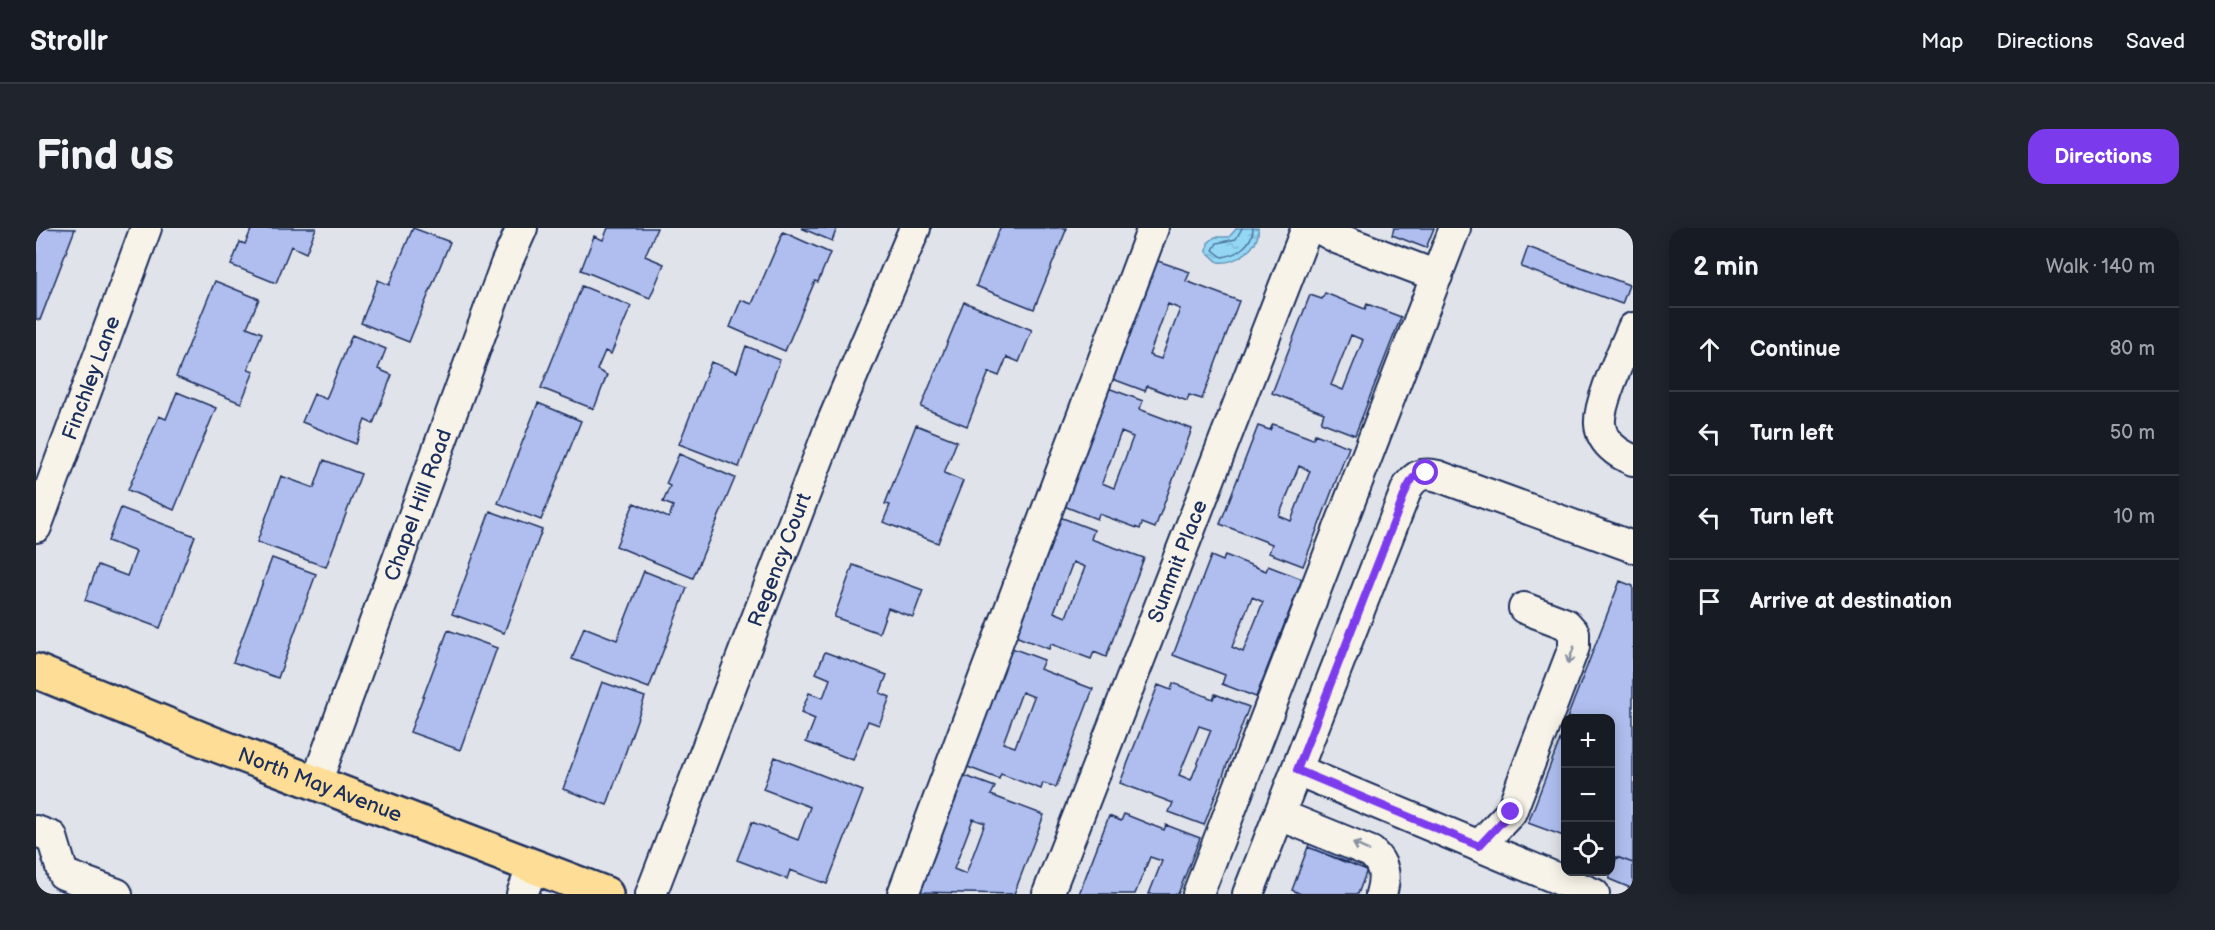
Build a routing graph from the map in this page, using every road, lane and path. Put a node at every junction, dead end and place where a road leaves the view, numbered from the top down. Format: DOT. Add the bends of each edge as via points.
graph roads {
  1 [pos="146,228"];
  2 [pos="522,228"];
  3 [pos="915,228"];
  4 [pos="1153,228"];
  5 [pos="1307,228"];
  6 [pos="1319,228"];
  7 [pos="1455,228"];
  8 [pos="1437,276"];
  9 [pos="1633,327"];
  10 [pos="1633,460"];
  11 [pos="36,527"];
  12 [pos="1633,547"];
  13 [pos="1524,608"];
  14 [pos="36,671"];
  15 [pos="1297,770"];
  16 [pos="316,783"];
  17 [pos="1280,815"];
  18 [pos="36,831"];
  19 [pos="1479,846"];
  20 [pos="527,880"];
  21 [pos="59,884"];
  22 [pos="571,888"];
  23 [pos="117,894"];
  24 [pos="606,894"];
  25 [pos="651,894"];
  26 [pos="903,894"];
  27 [pos="1048,894"];
  28 [pos="1198,894"];
  29 [pos="1248,894"];
  30 [pos="1381,894"];
  31 [pos="1594,894"];
  1 -- 11 [label="street, Finchley Lane"];
  2 -- 16 [label="street, Chapel Hill Road"];
  3 -- 25 [label="street, Regency Court" via="830,428"];
  4 -- 26 [label="street"];
  5 -- 27 [label="street, Summit Place"];
  6 -- 8 [label="street"];
  7 -- 8 [label="street"];
  8 -- 28 [label="street"];
  9 -- 10 [label="street" via="1602,408 1600,425 1613,449"];
  12 -- 15 [label="street" via="1438,476 1426,473 1413,478"];
  13 -- 19 [label="street, one-way" via="1566,624 1574,633 1574,647 1511,812"];
  14 -- 16 [label="main road, North May Avenue"];
  15 -- 17 [label="street"];
  15 -- 19 [label="street"];
  16 -- 20 [label="main road, North May Avenue"];
  17 -- 29 [label="street"];
  30 -- 17 [label="street, one-way" via="1384,874 1378,857"];
  18 -- 21 [label="street" via="52,837"];
  19 -- 31 [label="street"];
  20 -- 22 [label="main road, North May Avenue"];
  21 -- 23 [label="street"];
  22 -- 24 [label="main road, North May Avenue"];
}
